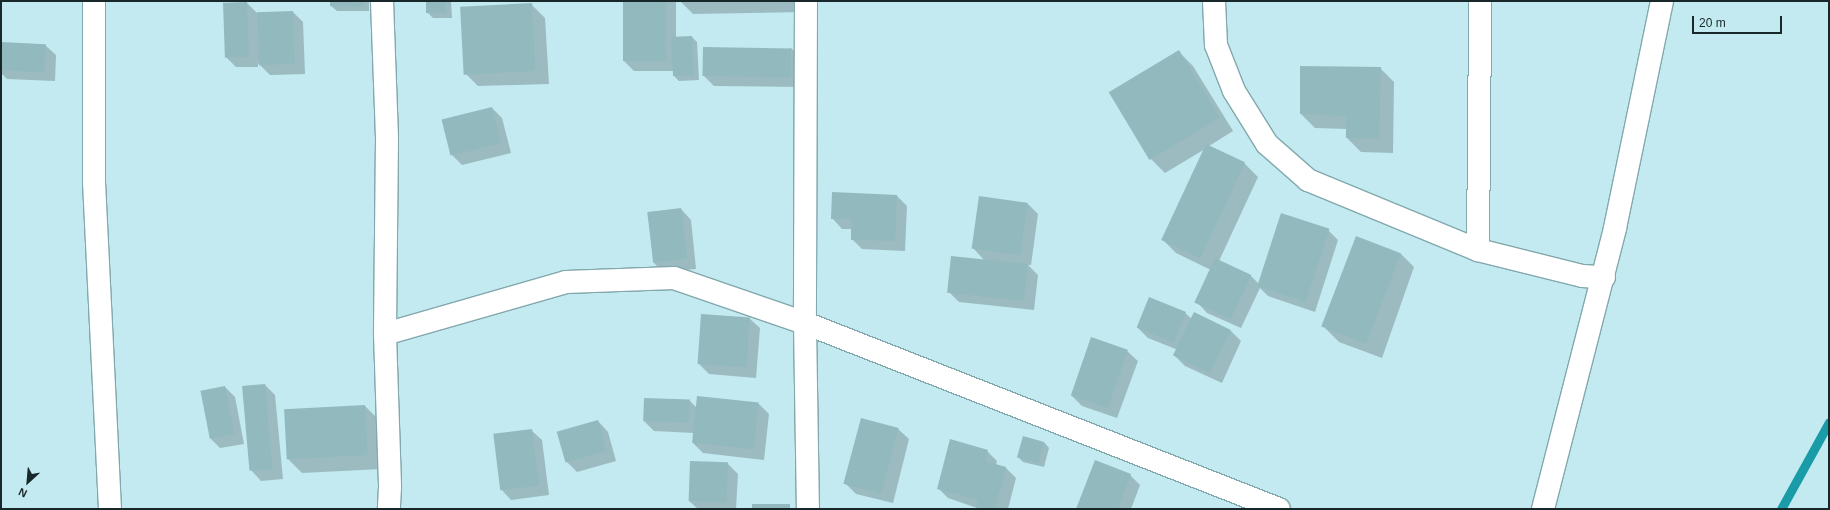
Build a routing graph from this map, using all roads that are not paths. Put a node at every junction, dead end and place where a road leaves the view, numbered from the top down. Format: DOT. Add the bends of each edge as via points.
graph roads {
  1 [pos="94,1"];
  2 [pos="382,1"];
  3 [pos="806,1"];
  4 [pos="1214,1"];
  5 [pos="1480,1"];
  6 [pos="1662,1"];
  7 [pos="1478,250"];
  8 [pos="1604,277"];
  9 [pos="805,323"];
  10 [pos="385,334"];
  11 [pos="110,509"];
  12 [pos="389,509"];
  13 [pos="808,509"];
  14 [pos="1279,509"];
  15 [pos="1543,509"];
  1 -- 11 [label="street" via="94,182"];
  2 -- 10 [label="street" via="387,139"];
  3 -- 9 [label="street"];
  4 -- 7 [label="street" via="1216,45 1234,91 1267,144 1308,180"];
  5 -- 7 [label="street"];
  6 -- 8 [label="street"];
  7 -- 8 [label="street" via="1582,276"];
  8 -- 15 [label="street"];
  9 -- 10 [label="street" via="674,278 566,282"];
  9 -- 13 [label="street"];
  9 -- 14 [label="street"];
  10 -- 12 [label="street"];
}
